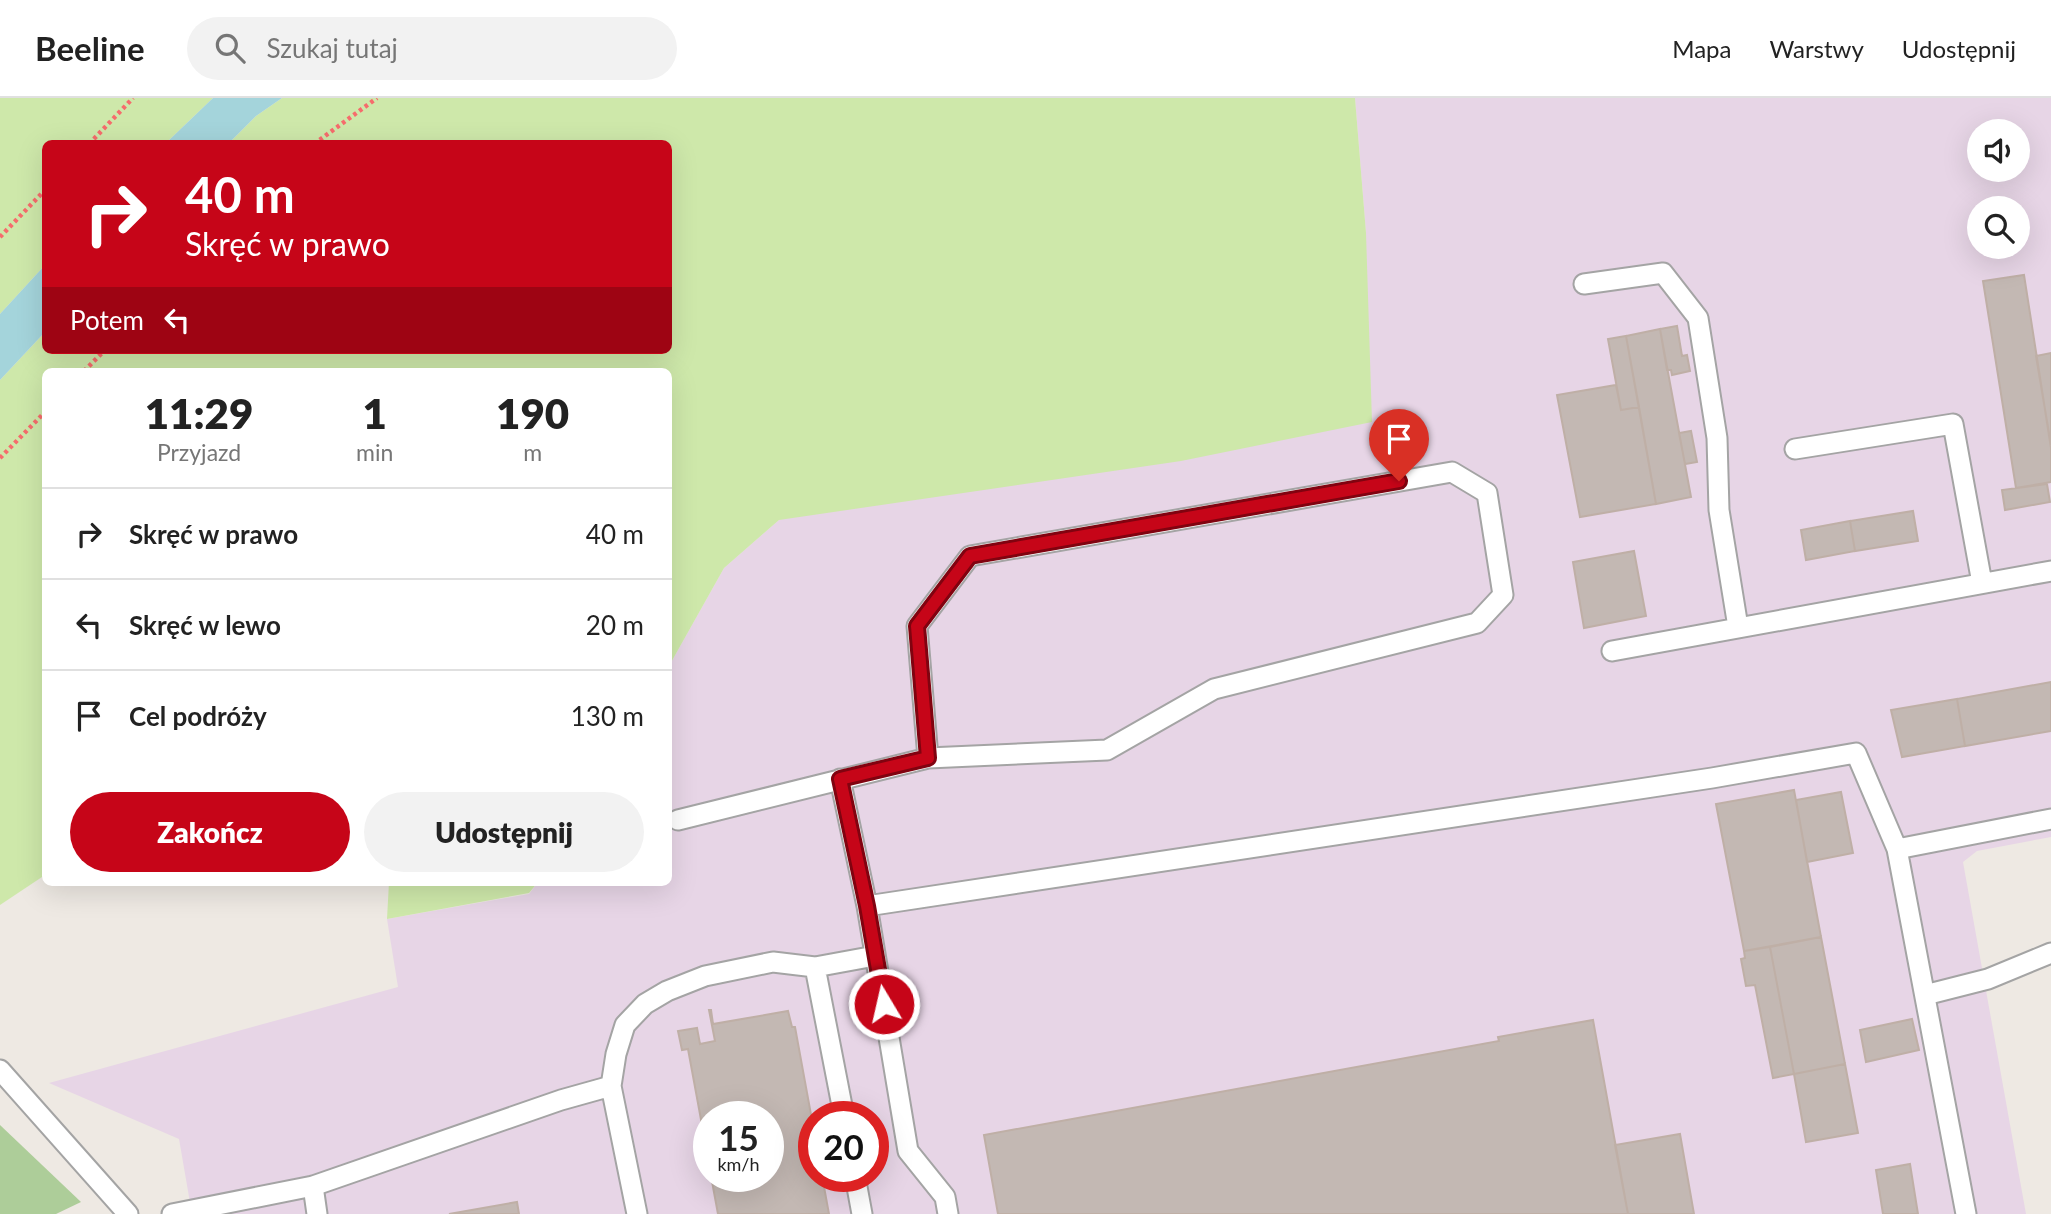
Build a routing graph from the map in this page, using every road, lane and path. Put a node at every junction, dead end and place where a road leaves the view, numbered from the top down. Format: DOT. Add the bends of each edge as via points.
graph roads {
  1 [pos="133,98"];
  2 [pos="377,98"];
  3 [pos="93,140"];
  4 [pos="319,140"];
  5 [pos="42,193"];
  6 [pos="0,237"];
  7 [pos="1584,284"];
  8 [pos="101,354"];
  9 [pos="87,368"];
  10 [pos="42,415"];
  11 [pos="1795,449"];
  12 [pos="0,458"];
  13 [pos="2051,571"];
  14 [pos="1982,583"];
  15 [pos="1738,627"];
  16 [pos="1612,650"];
  17 [pos="928,758"];
  18 [pos="840,779"];
  19 [pos="2051,819"];
  20 [pos="677,820"];
  21 [pos="1897,849"];
  22 [pos="867,906"];
  23 [pos="2051,953"];
  24 [pos="875,956"];
  25 [pos="815,967"];
  26 [pos="1925,995"];
  27 [pos="0,1070"];
  28 [pos="611,1086"];
  29 [pos="841,1101"];
  30 [pos="313,1186"];
  31 [pos="858,1192"];
  32 [pos="128,1214"];
  33 [pos="172,1214"];
  34 [pos="317,1214"];
  35 [pos="637,1214"];
  36 [pos="862,1214"];
  37 [pos="948,1214"];
  38 [pos="1966,1214"];
  1 -- 3 [label="path"];
  2 -- 4 [label="path"];
  5 -- 6 [label="path"];
  7 -- 15 [label="lane" via="1663,273 1698,318 1717,438 1718,510"];
  8 -- 9 [label="path"];
  10 -- 12 [label="path"];
  11 -- 14 [label="lane" via="1953,424"];
  13 -- 14 [label="lane"];
  14 -- 15 [label="lane"];
  15 -- 16 [label="lane"];
  17 -- 17 [label="lane" via="917,626 970,556 1452,472 1487,493 1503,595 1477,623 1214,690 1107,750"];
  17 -- 18 [label="lane"];
  18 -- 20 [label="lane"];
  18 -- 22 [label="lane"];
  19 -- 21 [label="lane"];
  21 -- 22 [label="lane" via="1856,753"];
  21 -- 26 [label="lane"];
  22 -- 24 [label="lane"];
  23 -- 26 [label="lane" via="1988,979"];
  24 -- 25 [label="lane"];
  24 -- 37 [label="lane" via="908,1151 945,1197"];
  25 -- 28 [label="lane" via="773,962 705,976 667,991 645,1004 625,1025"];
  25 -- 29 [label="lane"];
  26 -- 38 [label="lane"];
  27 -- 32 [label="lane"];
  28 -- 30 [label="lane"];
  28 -- 35 [label="lane"];
  30 -- 33 [label="lane"];
  30 -- 34 [label="lane"];
  31 -- 36 [label="lane"];
}
